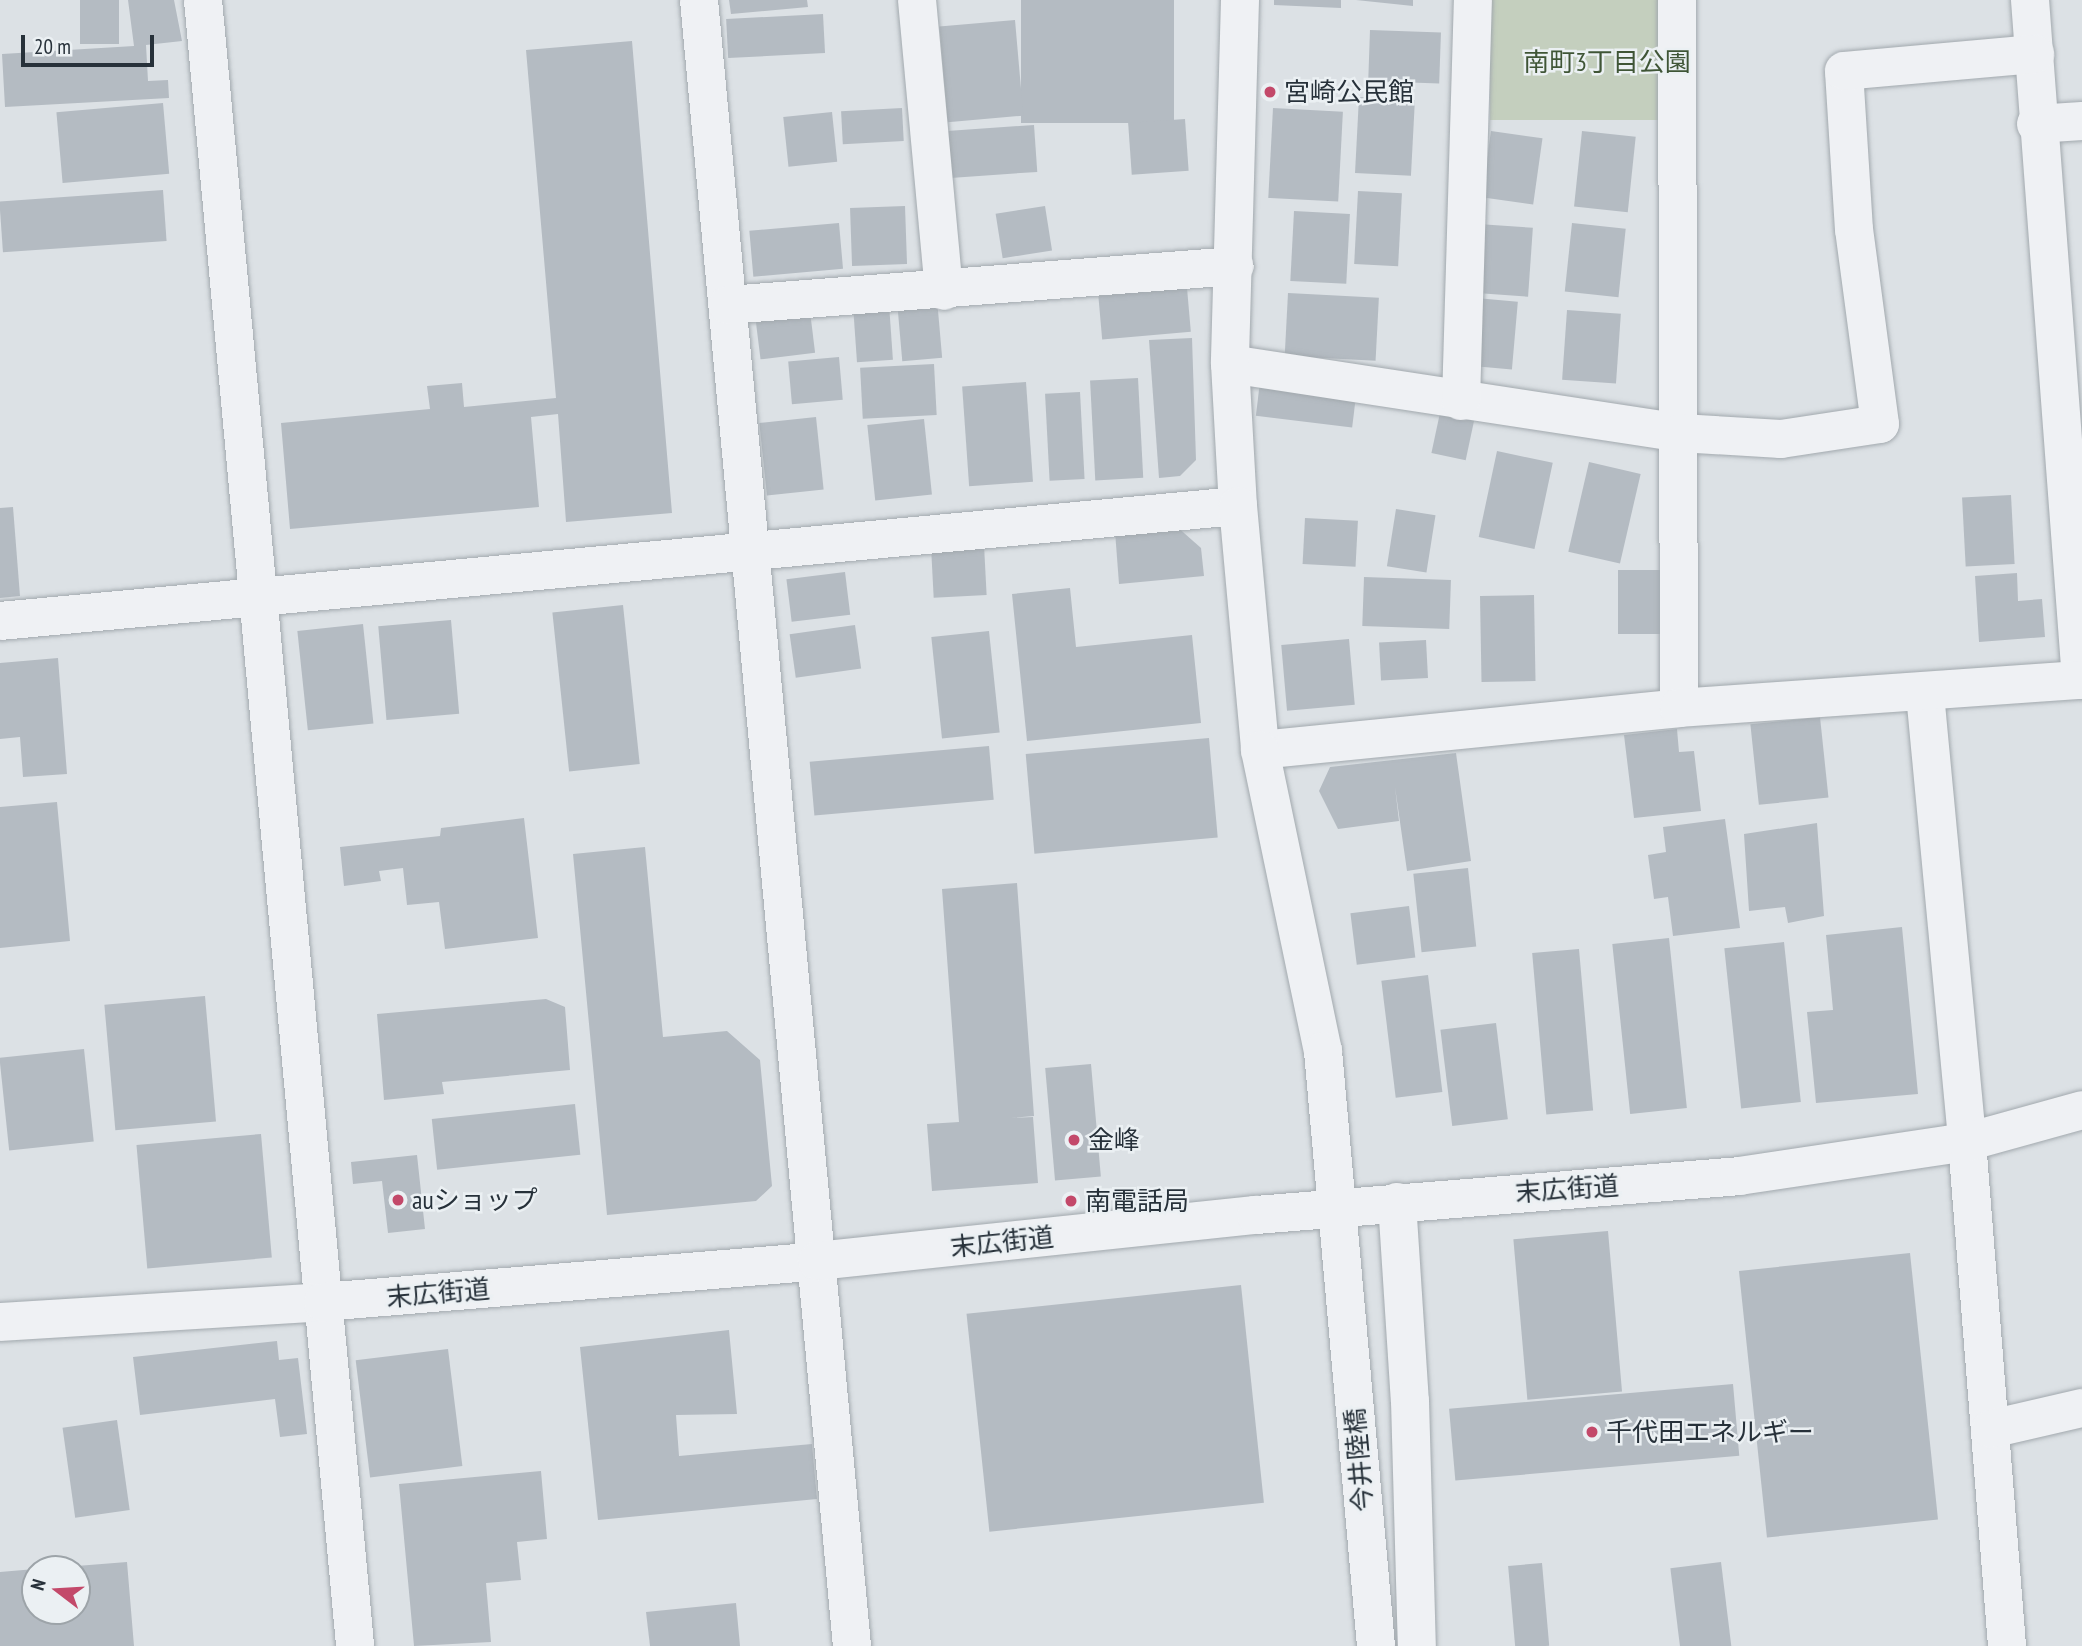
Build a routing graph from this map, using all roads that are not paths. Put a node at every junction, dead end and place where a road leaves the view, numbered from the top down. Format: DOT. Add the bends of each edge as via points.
graph roads {
  1 [pos="203,0"];
  2 [pos="699,0"];
  3 [pos="917,0"];
  4 [pos="1240,0"];
  5 [pos="1473,0"];
  6 [pos="1677,0"];
  7 [pos="2030,0"];
  8 [pos="2035,54"];
  9 [pos="2082,121"];
  10 [pos="2036,124"];
  11 [pos="1235,266"];
  12 [pos="944,291"];
  13 [pos="728,305"];
  14 [pos="1230,364"];
  15 [pos="1461,401"];
  16 [pos="1680,433"];
  17 [pos="1238,506"];
  18 [pos="752,551"];
  19 [pos="255,598"];
  20 [pos="0,621"];
  21 [pos="2082,680"];
  22 [pos="1925,694"];
  23 [pos="1679,708"];
  24 [pos="1260,750"];
  25 [pos="2082,1110"];
  26 [pos="1967,1142"];
  27 [pos="1397,1202"];
  28 [pos="1336,1209"];
  29 [pos="817,1261"];
  30 [pos="323,1302"];
  31 [pos="0,1322"];
  32 [pos="2082,1408"];
  33 [pos="1991,1429"];
  34 [pos="355,1646"];
  35 [pos="852,1646"];
  36 [pos="1376,1646"];
  37 [pos="1417,1646"];
  38 [pos="2007,1646"];
  1 -- 19 [label="street"];
  2 -- 13 [label="street"];
  3 -- 12 [label="street"];
  4 -- 11 [label="street, 今井陸橋"];
  5 -- 15 [label="street"];
  6 -- 16 [label="street"];
  7 -- 8 [label="street"];
  8 -- 10 [label="street"];
  8 -- 16 [label="street" via="1843,71 1854,230 1880,424 1781,439"];
  9 -- 10 [label="street"];
  10 -- 21 [label="street"];
  11 -- 12 [label="street"];
  11 -- 14 [label="street, 今井陸橋"];
  12 -- 13 [label="street"];
  13 -- 18 [label="street"];
  14 -- 15 [label="street"];
  14 -- 17 [label="street, 今井陸橋"];
  15 -- 16 [label="street"];
  16 -- 23 [label="street"];
  17 -- 18 [label="street"];
  17 -- 24 [label="street, 今井陸橋"];
  18 -- 19 [label="street"];
  18 -- 29 [label="street"];
  19 -- 20 [label="street"];
  19 -- 30 [label="street"];
  21 -- 22 [label="street"];
  22 -- 23 [label="street"];
  22 -- 26 [label="street"];
  23 -- 24 [label="street"];
  24 -- 28 [label="street, 今井陸橋" via="1323,1051"];
  25 -- 26 [label="street, 末広街道"];
  26 -- 27 [label="street, 末広街道" via="1739,1176"];
  26 -- 33 [label="street"];
  27 -- 28 [label="street, 末広街道"];
  27 -- 37 [label="street" via="1410,1401"];
  28 -- 29 [label="street, 末広街道"];
  28 -- 36 [label="street, 今井陸橋"];
  29 -- 30 [label="street, 末広街道"];
  29 -- 35 [label="street"];
  30 -- 31 [label="street, 末広街道"];
  30 -- 34 [label="street"];
  32 -- 33 [label="street"];
  33 -- 38 [label="street"];
}
